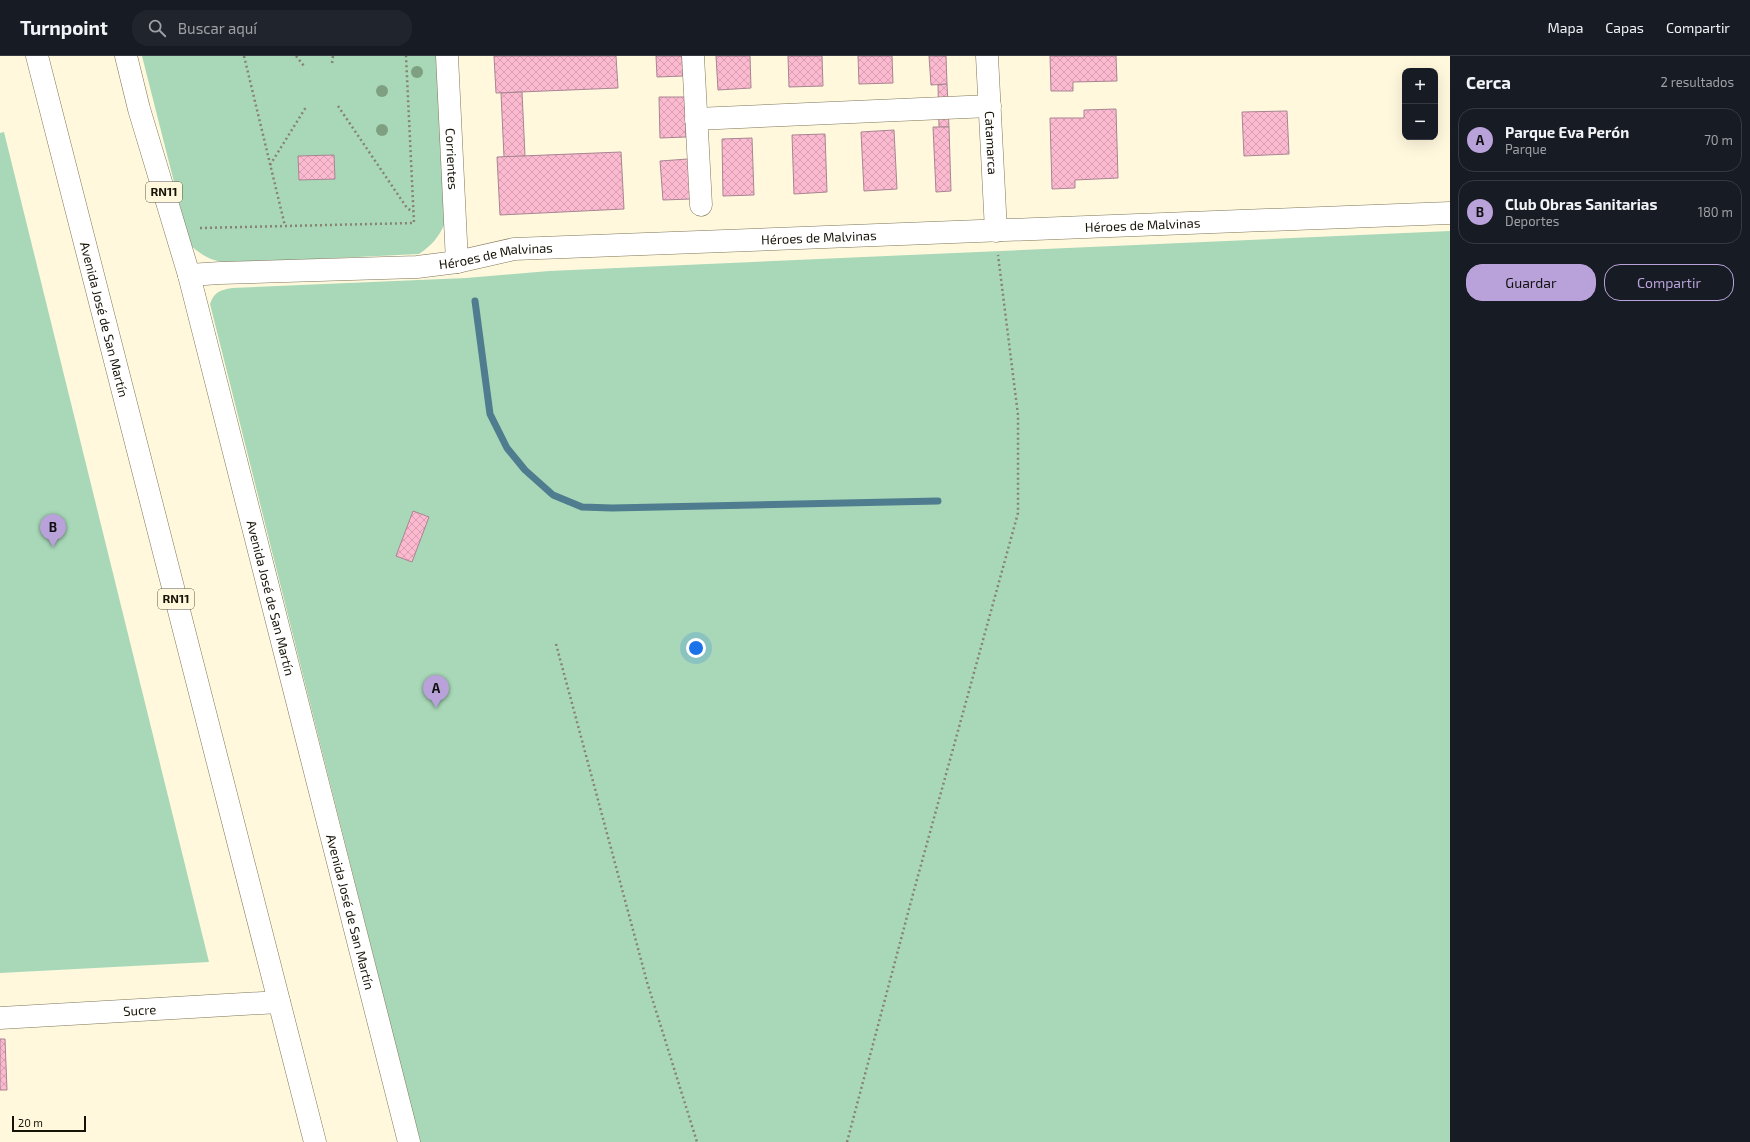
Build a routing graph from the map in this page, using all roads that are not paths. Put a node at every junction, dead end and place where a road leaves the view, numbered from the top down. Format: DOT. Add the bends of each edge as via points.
graph roads {
  1 [pos="37,56"];
  2 [pos="126,56"];
  3 [pos="447,56"];
  4 [pos="693,56"];
  5 [pos="987,56"];
  6 [pos="990,106"];
  7 [pos="696,119"];
  8 [pos="701,205"];
  9 [pos="1450,213"];
  10 [pos="996,231"];
  11 [pos="457,262"];
  12 [pos="189,275"];
  13 [pos="279,1002"];
  14 [pos="0,1018"];
  15 [pos="315,1142"];
  16 [pos="409,1142"];
  1 -- 13 [label="street, Avenida José de San Martín / RN11"];
  2 -- 12 [label="street, Avenida José de San Martín / RN11" via="139,109"];
  3 -- 11 [label="street, Corrientes"];
  4 -- 7 [label="street"];
  5 -- 6 [label="street, Catamarca"];
  6 -- 7 [label="street"];
  6 -- 10 [label="street, Catamarca"];
  7 -- 8 [label="street"];
  9 -- 10 [label="street, Héroes de Malvinas"];
  10 -- 11 [label="street, Héroes de Malvinas" via="514,249"];
  11 -- 12 [label="street, Héroes de Malvinas" via="416,267"];
  12 -- 16 [label="street, Avenida José de San Martín / RN11"];
  13 -- 14 [label="street, Sucre"];
  13 -- 15 [label="street, Avenida José de San Martín / RN11"];
}
